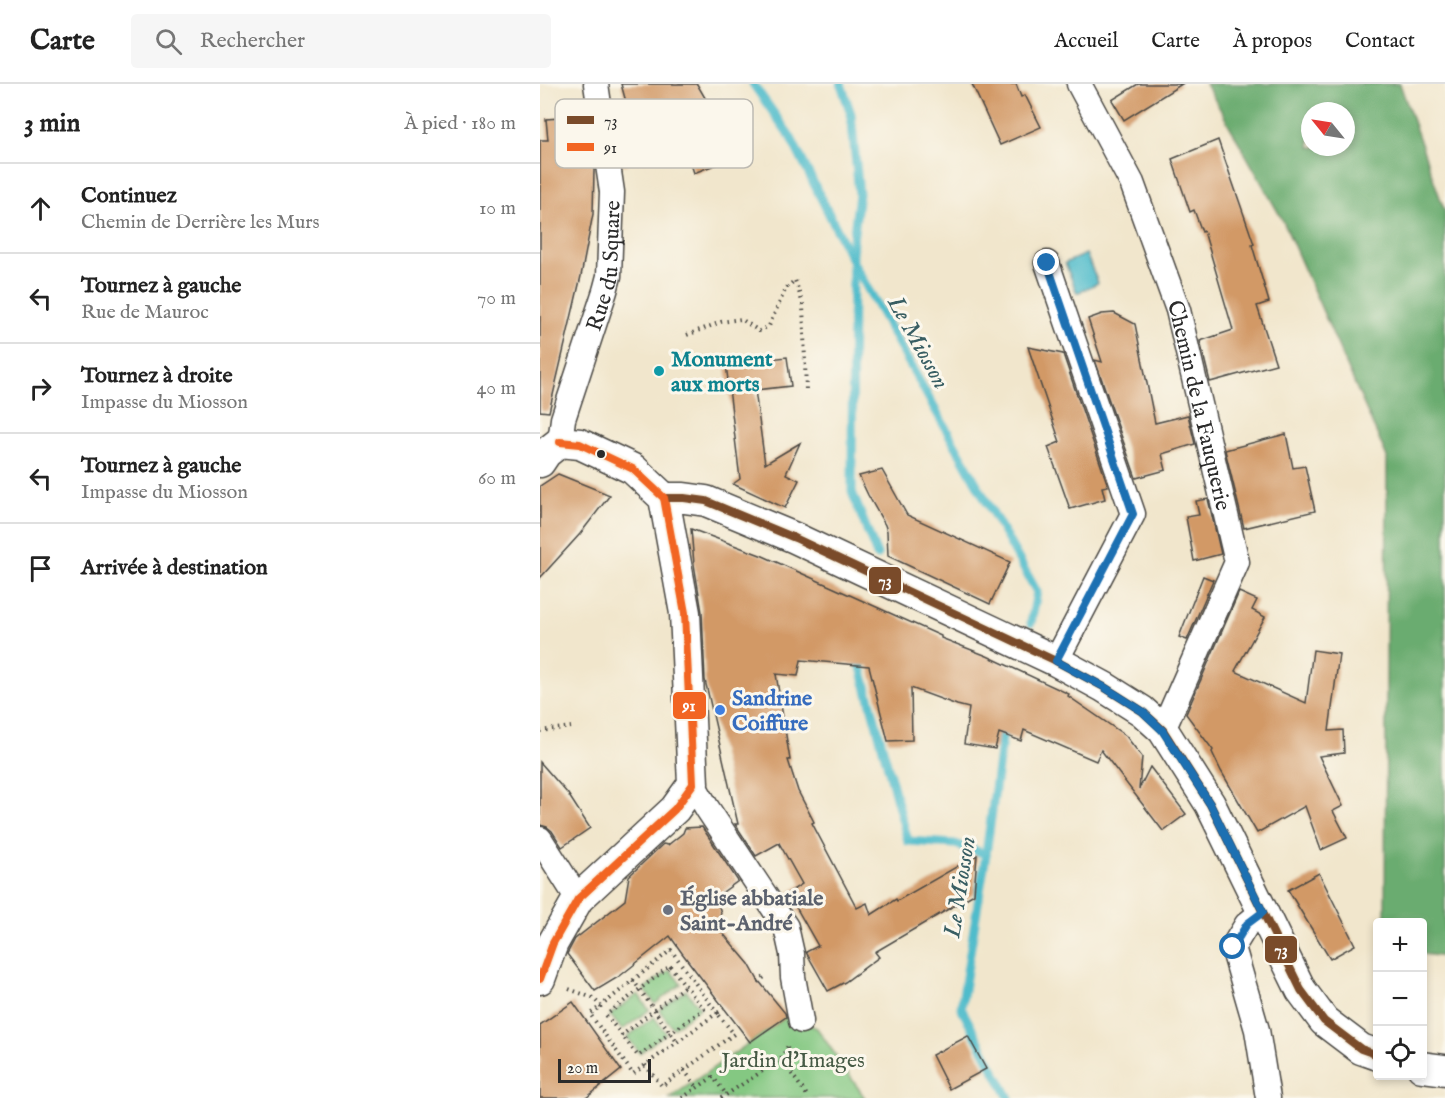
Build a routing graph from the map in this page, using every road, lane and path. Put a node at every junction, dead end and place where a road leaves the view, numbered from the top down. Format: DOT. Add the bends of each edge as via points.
graph roads {
  1 [pos="596,84"];
  2 [pos="1079,84"];
  3 [pos="598,99"];
  4 [pos="608,168"];
  5 [pos="1047,263"];
  6 [pos="687,335"];
  7 [pos="806,391"];
  8 [pos="550,452"];
  9 [pos="664,498"];
  10 [pos="1056,661"];
  11 [pos="571,728"];
  12 [pos="1162,730"];
  13 [pos="540,731"];
  14 [pos="693,784"];
  15 [pos="540,839"];
  16 [pos="578,899"];
  17 [pos="1263,912"];
  18 [pos="540,978"];
  19 [pos="633,980"];
  20 [pos="686,985"];
  21 [pos="639,990"];
  22 [pos="601,1006"];
  23 [pos="724,1009"];
  24 [pos="654,1010"];
  25 [pos="717,1013"];
  26 [pos="801,1021"];
  27 [pos="670,1034"];
  28 [pos="621,1036"];
  29 [pos="677,1042"];
  30 [pos="1373,1053"];
  31 [pos="781,1059"];
  32 [pos="645,1065"];
  33 [pos="1427,1068"];
  34 [pos="684,1070"];
  35 [pos="1445,1070"];
  36 [pos="697,1087"];
  37 [pos="726,1094"];
  38 [pos="682,1098"];
  39 [pos="720,1098"];
  40 [pos="809,1098"];
  41 [pos="1268,1098"];
  1 -- 3 [label="street, Rue du Square"];
  2 -- 12 [label="street, Chemin de la Fauquerie" via="1132,183 1178,310 1236,562"];
  4 -- 8 [label="street, Rue du Square" via="612,192 609,276"];
  5 -- 10 [label="street" via="1133,514"];
  6 -- 7 [label="path" via="741,319 759,331 770,327 786,288 795,280 803,304"];
  8 -- 9 [label="street" via="580,444 633,469"];
  9 -- 10 [label="street" via="706,501"];
  9 -- 14 [label="street" via="685,614"];
  10 -- 12 [label="street" via="1142,711"];
  11 -- 13 [label="path"];
  12 -- 17 [label="street" via="1210,804"];
  14 -- 16 [label="street" via="675,809"];
  14 -- 26 [label="street" via="786,927"];
  15 -- 16 [label="street"];
  16 -- 18 [label="street" via="553,943"];
  17 -- 30 [label="street" via="1302,990 1324,1021"];
  17 -- 41 [label="street" via="1247,924 1233,947 1257,1030"];
  18 -- 22 [label="path" via="593,998"];
  19 -- 21 [label="path"];
  19 -- 22 [label="path"];
  19 -- 25 [label="path" via="671,950"];
  20 -- 21 [label="path" via="670,966"];
  20 -- 24 [label="path"];
  20 -- 27 [label="path" via="704,1009"];
  21 -- 24 [label="path"];
  21 -- 28 [label="path" via="606,1015"];
  22 -- 32 [label="path" via="590,1014 633,1074"];
  23 -- 25 [label="path"];
  24 -- 27 [label="path"];
  24 -- 28 [label="path"];
  25 -- 29 [label="path"];
  25 -- 34 [label="path" via="734,1034"];
  26 -- 31 [label="path"];
  27 -- 28 [label="path" via="638,1056"];
  27 -- 29 [label="path"];
  29 -- 32 [label="path"];
  31 -- 37 [label="path"];
  31 -- 40 [label="path"];
  32 -- 34 [label="path" via="662,1086"];
  33 -- 35 [label="street"];
  34 -- 36 [label="path"];
  36 -- 37 [label="path" via="713,1077"];
  36 -- 38 [label="path"];
  37 -- 39 [label="path"];
}
